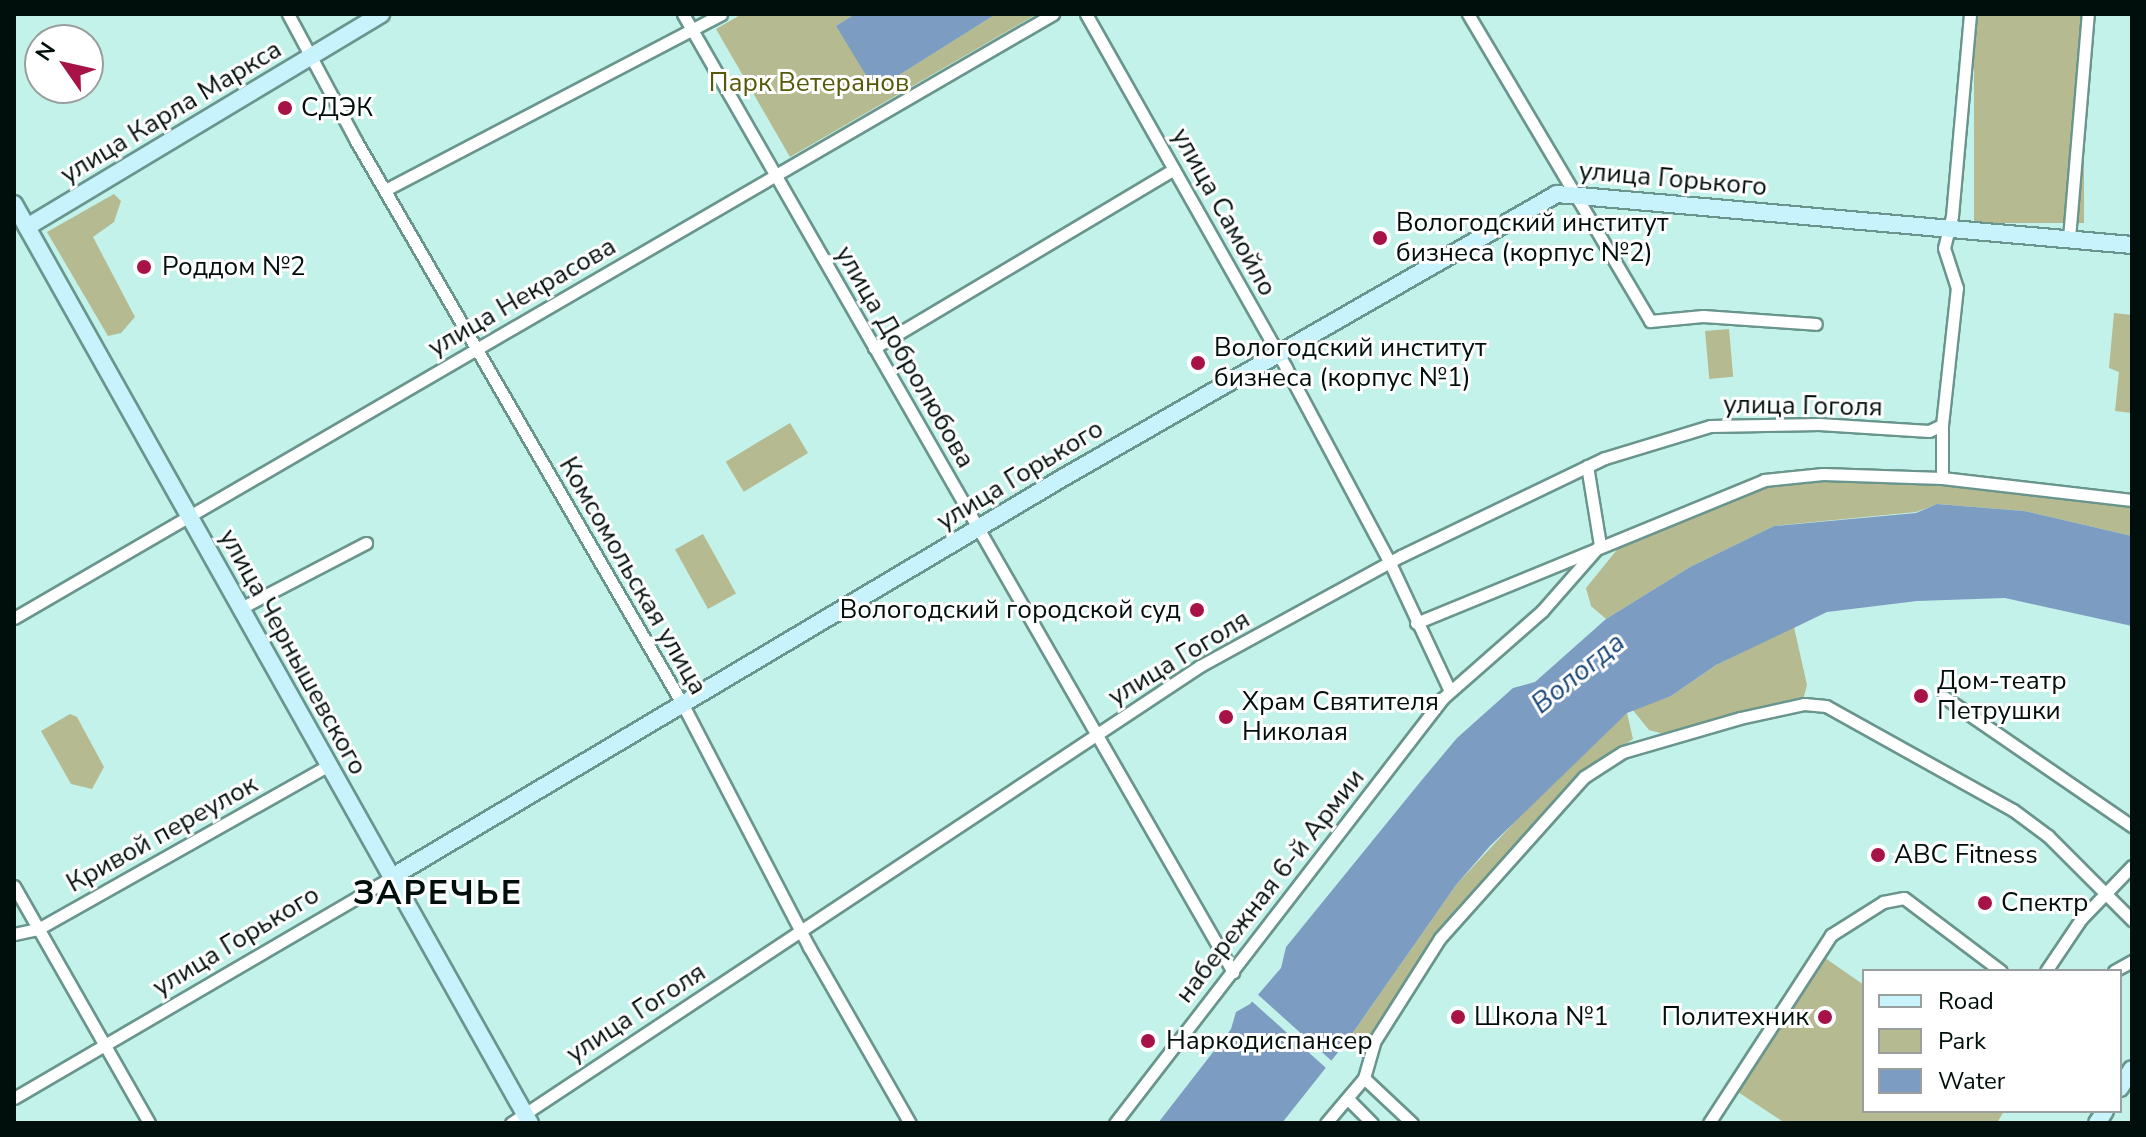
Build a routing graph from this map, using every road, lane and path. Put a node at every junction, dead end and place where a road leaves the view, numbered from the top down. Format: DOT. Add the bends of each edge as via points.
graph roads {
  1 [pos="288,14"];
  2 [pos="381,14"];
  3 [pos="683,14"];
  4 [pos="721,14"];
  5 [pos="1053,14"];
  6 [pos="1086,14"];
  7 [pos="1468,14"];
  8 [pos="1970,14"];
  9 [pos="2088,14"];
  10 [pos="692,30"];
  11 [pos="308,56"];
  12 [pos="1174,169"];
  13 [pos="775,175"];
  14 [pos="385,190"];
  15 [pos="1574,193"];
  16 [pos="14,204"];
  17 [pos="27,227"];
  18 [pos="1949,229"];
  19 [pos="2069,238"];
  20 [pos="2132,245"];
  21 [pos="1816,324"];
  22 [pos="874,348"];
  23 [pos="477,349"];
  24 [pos="1277,352"];
  25 [pos="1942,425"];
  26 [pos="1587,466"];
  27 [pos="1942,478"];
  28 [pos="2132,500"];
  29 [pos="190,518"];
  30 [pos="979,527"];
  31 [pos="366,543"];
  32 [pos="1600,545"];
  33 [pos="1390,563"];
  34 [pos="241,608"];
  35 [pos="14,618"];
  36 [pos="1416,623"];
  37 [pos="1450,691"];
  38 [pos="1944,697"];
  39 [pos="683,705"];
  40 [pos="1096,735"];
  41 [pos="329,765"];
  42 [pos="2132,826"];
  43 [pos="2132,866"];
  44 [pos="392,877"];
  45 [pos="14,886"];
  46 [pos="2105,895"];
  47 [pos="2132,920"];
  48 [pos="38,929"];
  49 [pos="802,931"];
  50 [pos="14,934"];
  51 [pos="1998,969"];
  52 [pos="2047,969"];
  53 [pos="1233,972"];
  54 [pos="105,1046"];
  55 [pos="2132,1069"];
  56 [pos="1364,1078"];
  57 [pos="2124,1085"];
  58 [pos="14,1098"];
  59 [pos="1348,1099"];
  60 [pos="522,1120"];
  61 [pos="149,1123"];
  62 [pos="910,1123"];
  63 [pos="1115,1123"];
  64 [pos="1326,1123"];
  65 [pos="1372,1123"];
  66 [pos="1412,1123"];
  67 [pos="1709,1123"];
  1 -- 11 [label="street, Комсомольская улица"];
  2 -- 11 [label="street, улица Карла Маркса"];
  3 -- 10 [label="street, улица Добролюбова"];
  4 -- 10 [label="street"];
  5 -- 13 [label="street, улица Некрасова"];
  6 -- 12 [label="street, улица Самойло"];
  7 -- 15 [label="street"];
  8 -- 18 [label="street"];
  9 -- 19 [label="street"];
  10 -- 13 [label="street, улица Добролюбова"];
  10 -- 14 [label="street"];
  11 -- 14 [label="street, Комсомольская улица"];
  11 -- 17 [label="street, улица Карла Маркса"];
  12 -- 22 [label="street"];
  12 -- 24 [label="street, улица Самойло"];
  13 -- 22 [label="street, улица Добролюбова"];
  13 -- 23 [label="street, улица Некрасова"];
  14 -- 23 [label="street, Комсомольская улица"];
  15 -- 18 [label="street, улица Горького"];
  15 -- 21 [label="street" via="1650,321 1703,316"];
  15 -- 24 [label="street, улица Горького" via="1534,202"];
  16 -- 17 [label="street, улица Чернышевского"];
  17 -- 29 [label="street, улица Чернышевского"];
  18 -- 19 [label="street, улица Горького"];
  18 -- 25 [label="street" via="1946,263 1957,288"];
  19 -- 20 [label="street, улица Горького"];
  22 -- 30 [label="street, улица Добролюбова"];
  23 -- 29 [label="street, улица Некрасова"];
  23 -- 39 [label="street, Комсомольская улица"];
  24 -- 30 [label="street, улица Горького"];
  24 -- 33 [label="street, улица Самойло"];
  25 -- 26 [label="street, улица Гоголя" via="1929,431 1819,424 1710,426"];
  25 -- 27 [label="street"];
  26 -- 32 [label="street"];
  26 -- 33 [label="street, улица Гоголя"];
  27 -- 28 [label="street, набережная 6-й Армии"];
  27 -- 32 [label="street, набережная 6-й Армии" via="1823,474 1764,480"];
  29 -- 34 [label="street, улица Чернышевского"];
  29 -- 35 [label="street, улица Некрасова"];
  30 -- 39 [label="street, улица Горького"];
  30 -- 40 [label="street, улица Добролюбова"];
  31 -- 34 [label="street"];
  32 -- 36 [label="street, набережная 6-й Армии"];
  32 -- 37 [label="street, набережная 6-й Армии" via="1542,611"];
  33 -- 36 [label="street, улица Самойло"];
  33 -- 40 [label="street, улица Гоголя" via="1200,666"];
  34 -- 41 [label="street, улица Чернышевского"];
  36 -- 37 [label="street, улица Самойло"];
  37 -- 53 [label="street, набережная 6-й Армии"];
  38 -- 42 [label="street"];
  39 -- 44 [label="street, улица Горького"];
  39 -- 49 [label="street, Комсомольская улица"];
  40 -- 49 [label="street, улица Гоголя"];
  40 -- 53 [label="street, улица Добролюбова"];
  41 -- 44 [label="street, улица Чернышевского"];
  41 -- 48 [label="street, Кривой переулок"];
  43 -- 46 [label="street"];
  44 -- 54 [label="street, улица Горького"];
  44 -- 60 [label="street, улица Чернышевского"];
  45 -- 48 [label="street"];
  46 -- 47 [label="street"];
  46 -- 52 [label="street" via="2070,933"];
  46 -- 56 [label="street" via="2048,836 2013,810 1826,706 1804,704 1740,718 1623,752 1584,777 1440,938 1374,1042"];
  48 -- 50 [label="street, Кривой переулок"];
  48 -- 54 [label="street"];
  49 -- 60 [label="street, улица Гоголя"];
  49 -- 62 [label="street, Комсомольская улица"];
  51 -- 67 [label="street" via="1904,898 1883,902 1831,935"];
  53 -- 63 [label="street, набережная 6-й Армии"];
  54 -- 58 [label="street, улица Горького"];
  54 -- 61 [label="street"];
  55 -- 57 [label="street"];
  56 -- 59 [label="street"];
  56 -- 66 [label="street"];
  59 -- 64 [label="street"];
  59 -- 65 [label="street"];
}
